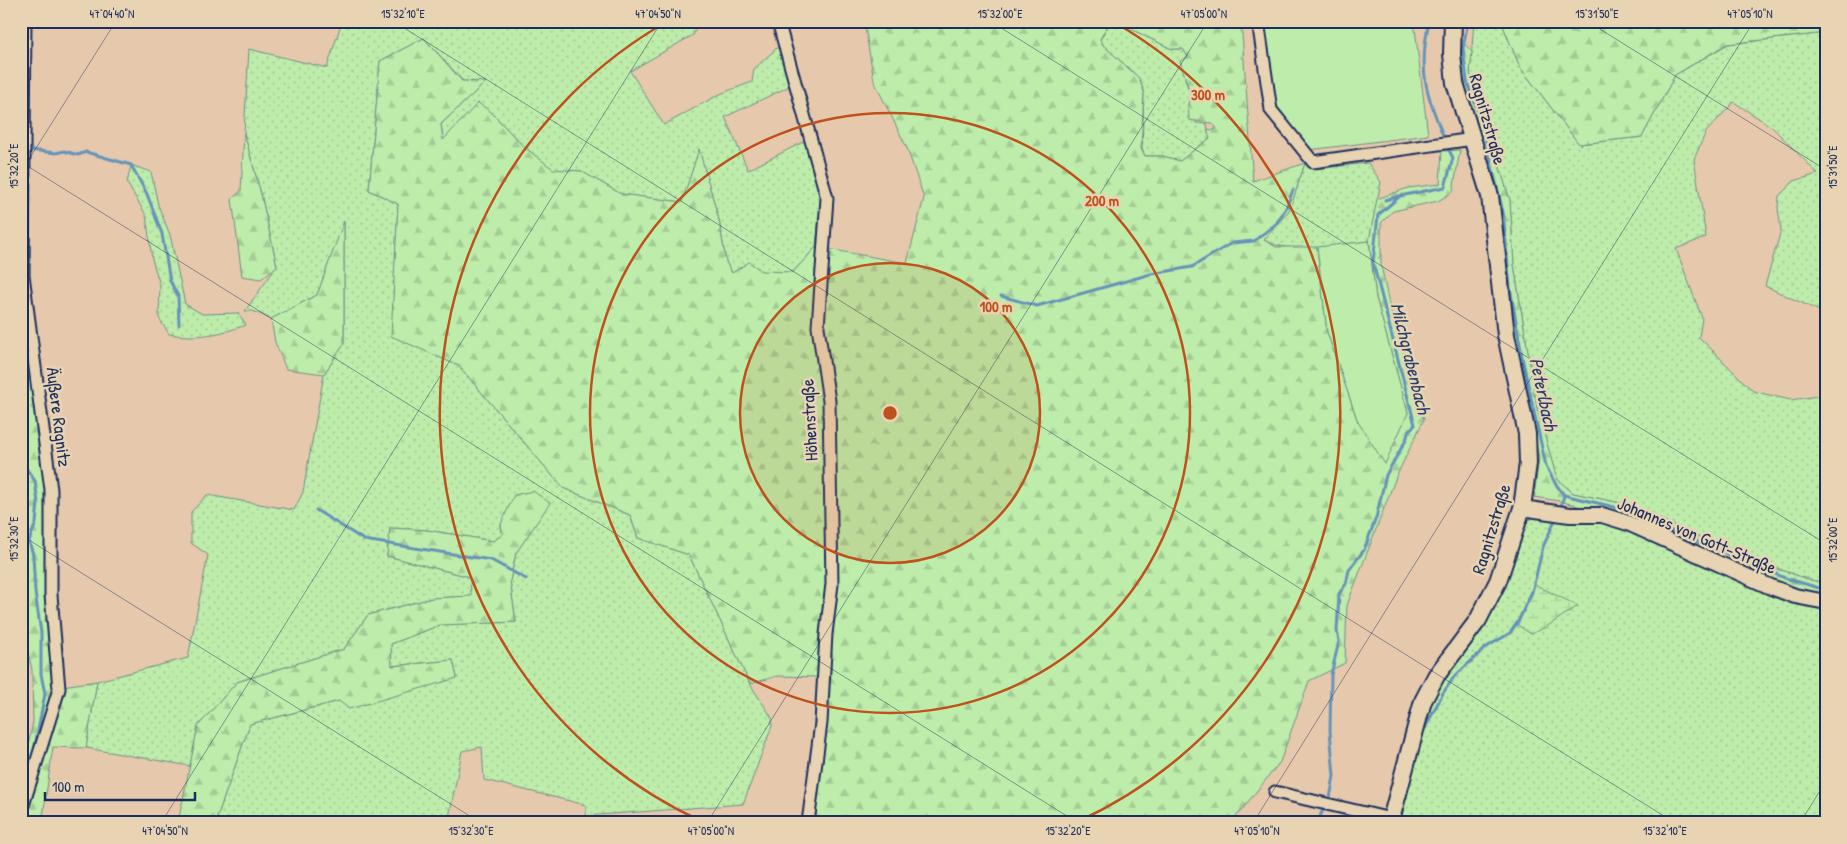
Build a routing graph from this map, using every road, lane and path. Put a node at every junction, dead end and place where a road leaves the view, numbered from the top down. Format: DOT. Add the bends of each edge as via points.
graph roads {
  1 [pos="25,21"];
  2 [pos="778,21"];
  3 [pos="1258,21"];
  4 [pos="1453,21"];
  5 [pos="1473,139"];
  6 [pos="1522,508"];
  7 [pos="1826,602"];
  8 [pos="1275,792"];
  9 [pos="21,812"];
  10 [pos="1391,821"];
  11 [pos="808,823"];
  1 -- 9 [label="street, Äußere Ragnitz" via="23,275 51,490 51,595 59,689"];
  2 -- 11 [label="street, Höhenstraße" via="827,198 818,327 830,401 832,584 821,723"];
  3 -- 5 [label="street" via="1272,110 1313,162"];
  4 -- 5 [label="main road, Ragnitzstraße" via="1455,83"];
  5 -- 6 [label="main road, Ragnitzstraße" via="1490,196 1506,336 1527,434 1528,463"];
  6 -- 7 [label="street, Johannes von Gott-Straße" via="1570,515 1602,515 1628,522 1771,587"];
  6 -- 10 [label="main road, Ragnitzstraße" via="1498,581 1478,620 1436,676 1423,701"];
  8 -- 10 [label="street"];
}
